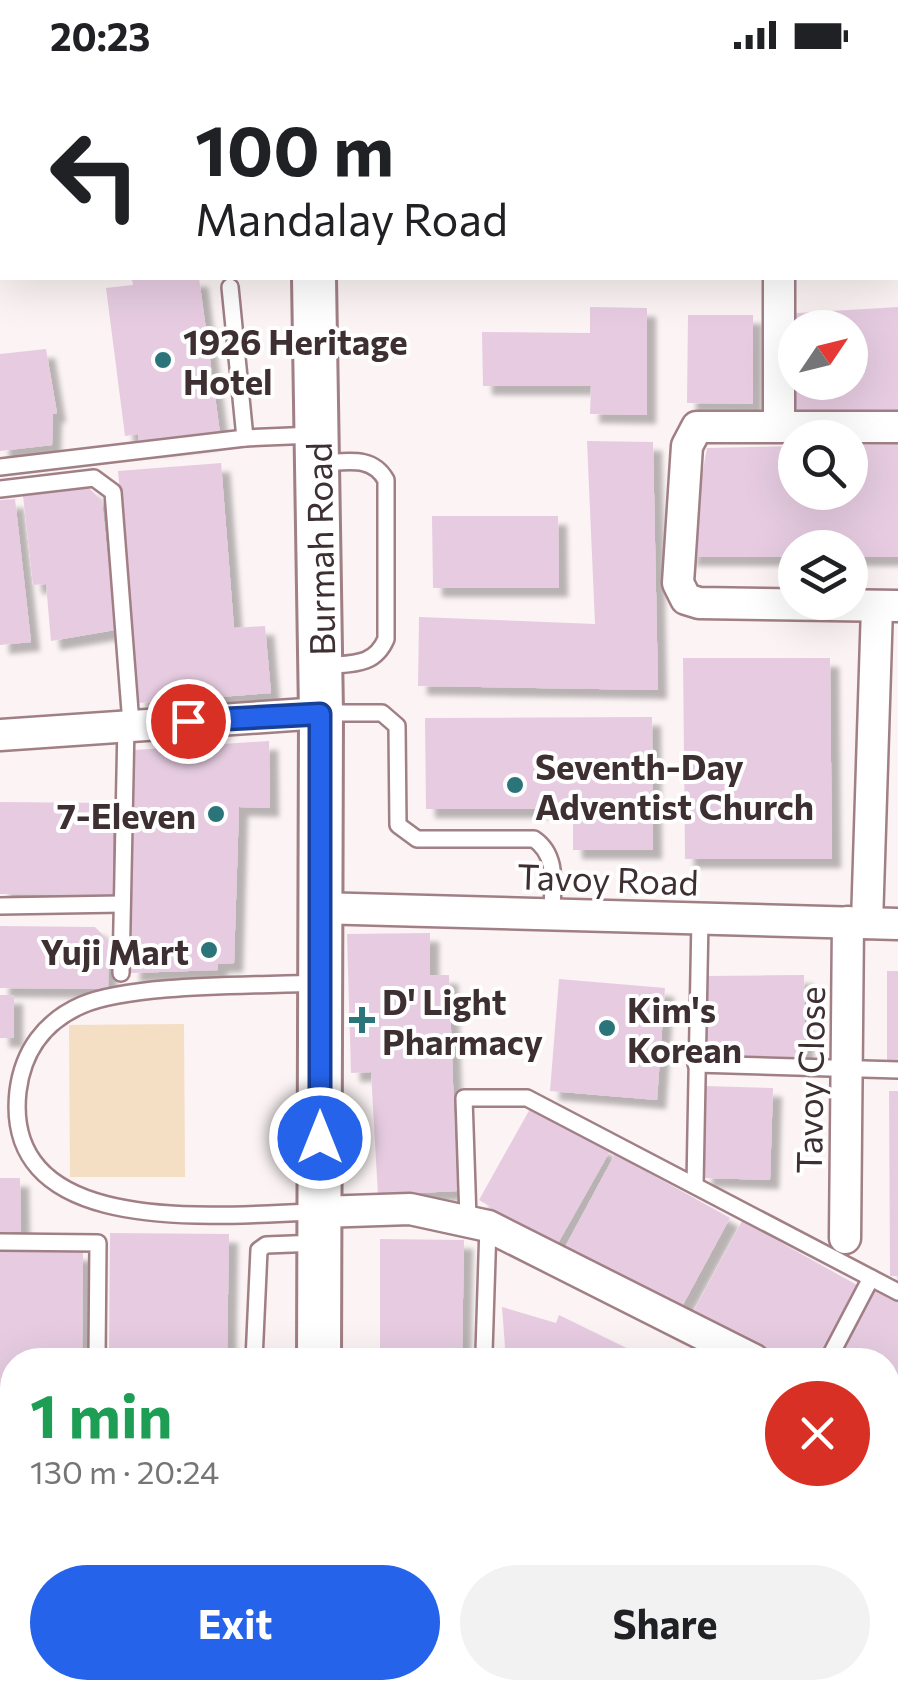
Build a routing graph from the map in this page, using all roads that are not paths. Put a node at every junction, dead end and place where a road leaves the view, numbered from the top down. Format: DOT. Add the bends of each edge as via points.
graph roads {
  1 [pos="314,280"];
  2 [pos="779,280"];
  3 [pos="230,287"];
  4 [pos="779,420"];
  5 [pos="778,425"];
  6 [pos="868,426"];
  7 [pos="898,427"];
  8 [pos="245,438"];
  9 [pos="318,449"];
  10 [pos="0,467"];
  11 [pos="0,489"];
  12 [pos="887,607"];
  13 [pos="320,666"];
  14 [pos="320,714"];
  15 [pos="128,724"];
  16 [pos="0,735"];
  17 [pos="122,904"];
  18 [pos="0,906"];
  19 [pos="317,908"];
  20 [pos="552,914"];
  21 [pos="700,918"];
  22 [pos="858,922"];
  23 [pos="898,924"];
  24 [pos="121,972"];
  25 [pos="317,983"];
  26 [pos="696,1064"];
  27 [pos="846,1070"];
  28 [pos="898,1070"];
  29 [pos="695,1185"];
  30 [pos="478,1222"];
  31 [pos="320,1228"];
  32 [pos="845,1238"];
  33 [pos="0,1242"];
  34 [pos="871,1278"];
  35 [pos="898,1292"];
  36 [pos="97,1348"];
  37 [pos="255,1348"];
  38 [pos="319,1348"];
  39 [pos="484,1348"];
  40 [pos="730,1348"];
  41 [pos="834,1348"];
  1 -- 9 [label="main road, Burmah Road"];
  2 -- 4 [label="street"];
  3 -- 8 [label="lane"];
  5 -- 12 [label="street, Tavoy Close" via="717,424 697,427 692,436 678,583 686,600"];
  6 -- 7 [label="street, Tavoy Close"];
  8 -- 9 [label="lane"];
  8 -- 10 [label="lane"];
  9 -- 13 [label="main road, Burmah Road"];
  9 -- 13 [label="lane" via="367,462 386,480 386,639 368,662"];
  11 -- 15 [label="lane" via="94,478 113,492"];
  12 -- 22 [label="street, Tavoy Close"];
  13 -- 14 [label="main road, Burmah Road"];
  14 -- 15 [label="street"];
  14 -- 19 [label="main road, Burmah Road"];
  14 -- 20 [label="lane" via="382,713 397,726 398,825 407,835 534,839 545,846 552,855"];
  15 -- 16 [label="street"];
  15 -- 17 [label="lane"];
  17 -- 18 [label="lane"];
  17 -- 24 [label="lane"];
  19 -- 20 [label="street, Tavoy Road"];
  19 -- 25 [label="main road, Burmah Road"];
  20 -- 21 [label="street, Tavoy Road"];
  21 -- 22 [label="street, Tavoy Road"];
  21 -- 26 [label="lane"];
  22 -- 23 [label="street, Tavoy Road"];
  22 -- 27 [label="street, Tavoy Close"];
  25 -- 31 [label="main road, Burmah Road"];
  25 -- 31 [label="lane" via="118,995 83,1004 48,1024 21,1066 16,1113 30,1160 72,1196 130,1212"];
  26 -- 27 [label="lane"];
  26 -- 29 [label="lane"];
  27 -- 28 [label="lane"];
  27 -- 32 [label="street, Tavoy Close"];
  29 -- 30 [label="lane" via="527,1098 464,1098"];
  29 -- 34 [label="lane"];
  30 -- 31 [label="street" via="410,1209"];
  30 -- 39 [label="lane"];
  30 -- 40 [label="street"];
  31 -- 37 [label="lane" via="259,1250"];
  31 -- 38 [label="main road, Burmah Road"];
  33 -- 36 [label="lane" via="98,1243"];
  34 -- 35 [label="lane"];
  34 -- 41 [label="lane"];
}
